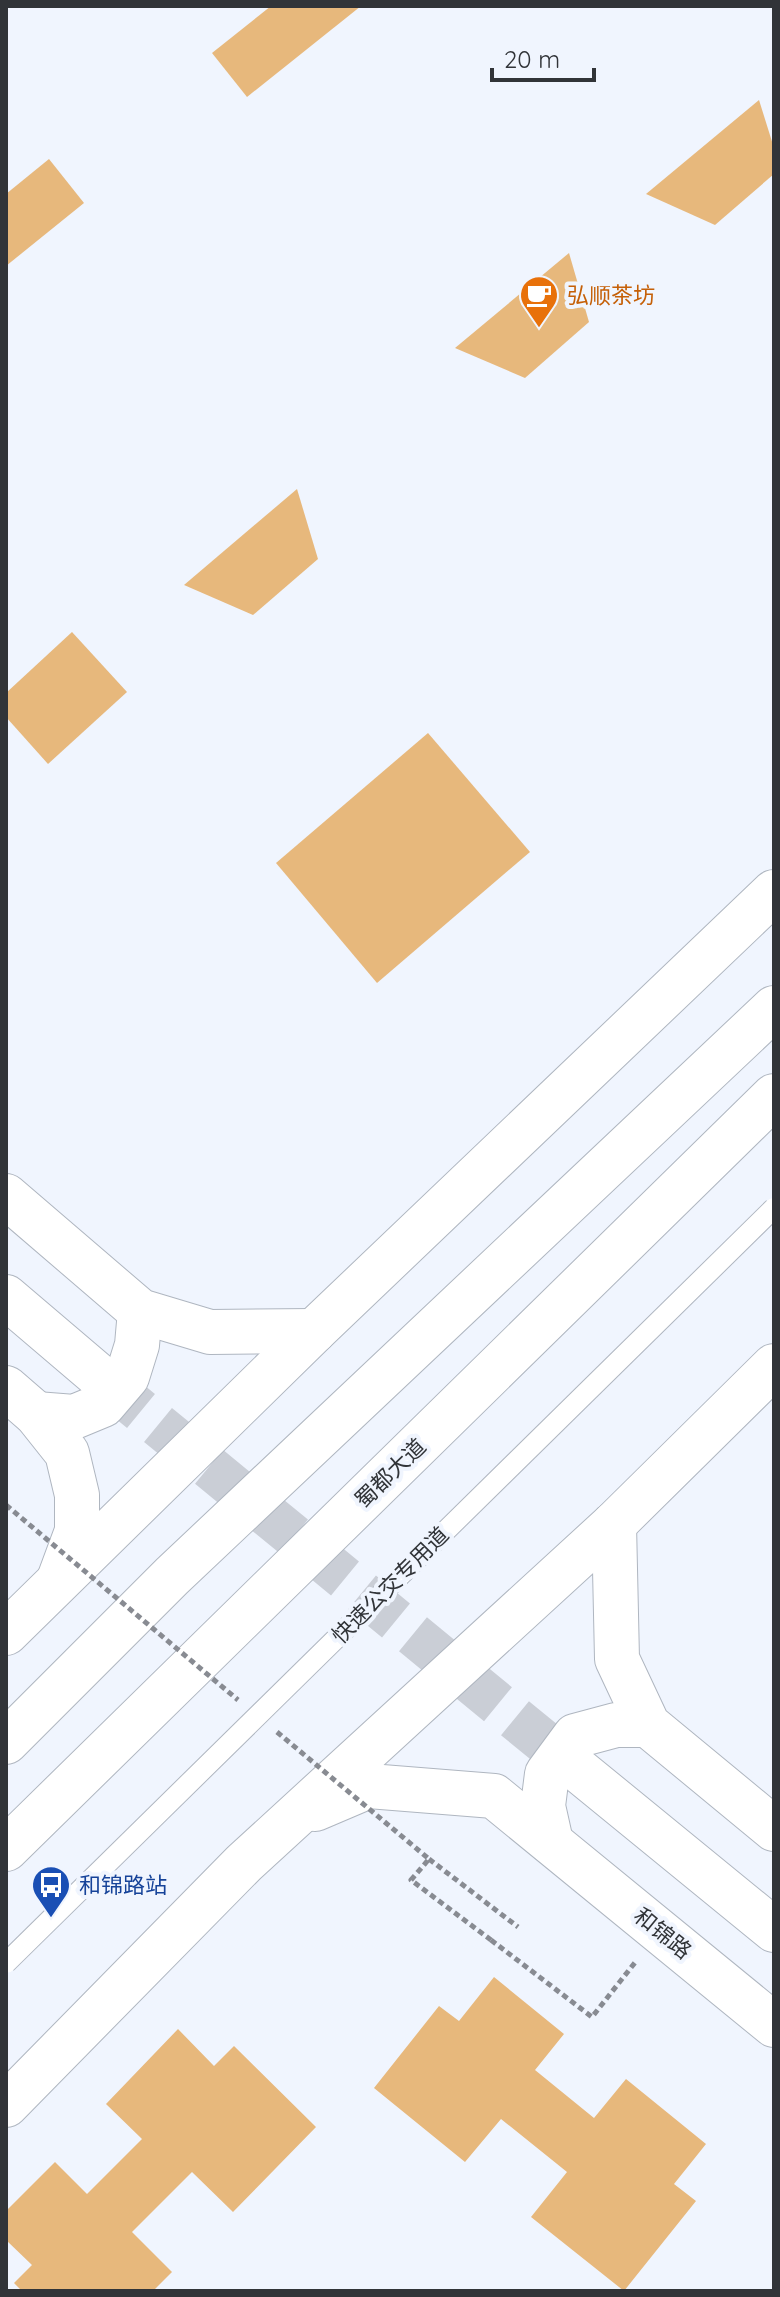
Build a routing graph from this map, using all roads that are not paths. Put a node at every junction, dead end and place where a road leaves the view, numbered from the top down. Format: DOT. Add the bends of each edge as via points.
graph roads {
  1 [pos="774,892"];
  2 [pos="774,1008"];
  3 [pos="774,1096"];
  4 [pos="6,1196"];
  5 [pos="774,1208"];
  6 [pos="6,1297"];
  7 [pos="140,1311"];
  8 [pos="314,1331"];
  9 [pos="774,1366"];
  10 [pos="107,1383"];
  11 [pos="21,1401"];
  12 [pos="614,1524"];
  13 [pos="58,1581"];
  14 [pos="6,1633"];
  15 [pos="648,1725"];
  16 [pos="6,1742"];
  17 [pos="572,1765"];
  18 [pos="290,1819"];
  19 [pos="774,1829"];
  20 [pos="551,1842"];
  21 [pos="6,1849"];
  22 [pos="774,1930"];
  23 [pos="6,1963"];
  24 [pos="774,2025"];
  25 [pos="6,2105"];
  1 -- 8 [label="main road"];
  2 -- 16 [label="main road" via="172,1576"];
  3 -- 21 [label="main road, 蜀都大道"];
  4 -- 7 [label="main road"];
  5 -- 23 [label="lane, 快速公交专用道, bridge"];
  6 -- 10 [label="main road"];
  7 -- 8 [label="main road" via="210,1332"];
  7 -- 11 [label="main road" via="127,1377 103,1405 74,1417"];
  8 -- 13 [label="main road"];
  9 -- 12 [label="main road"];
  11 -- 13 [label="main road" via="67,1453 77,1495 77,1531"];
  12 -- 15 [label="main road" via="617,1659"];
  12 -- 18 [label="main road"];
  13 -- 14 [label="main road"];
  15 -- 19 [label="main road"];
  15 -- 20 [label="main road" via="616,1725 575,1736 547,1774 543,1806"];
  17 -- 22 [label="main road"];
  18 -- 20 [label="main road, 和锦路" via="369,1786 494,1796"];
  18 -- 25 [label="main road"];
  20 -- 24 [label="main road, 和锦路"];
}
